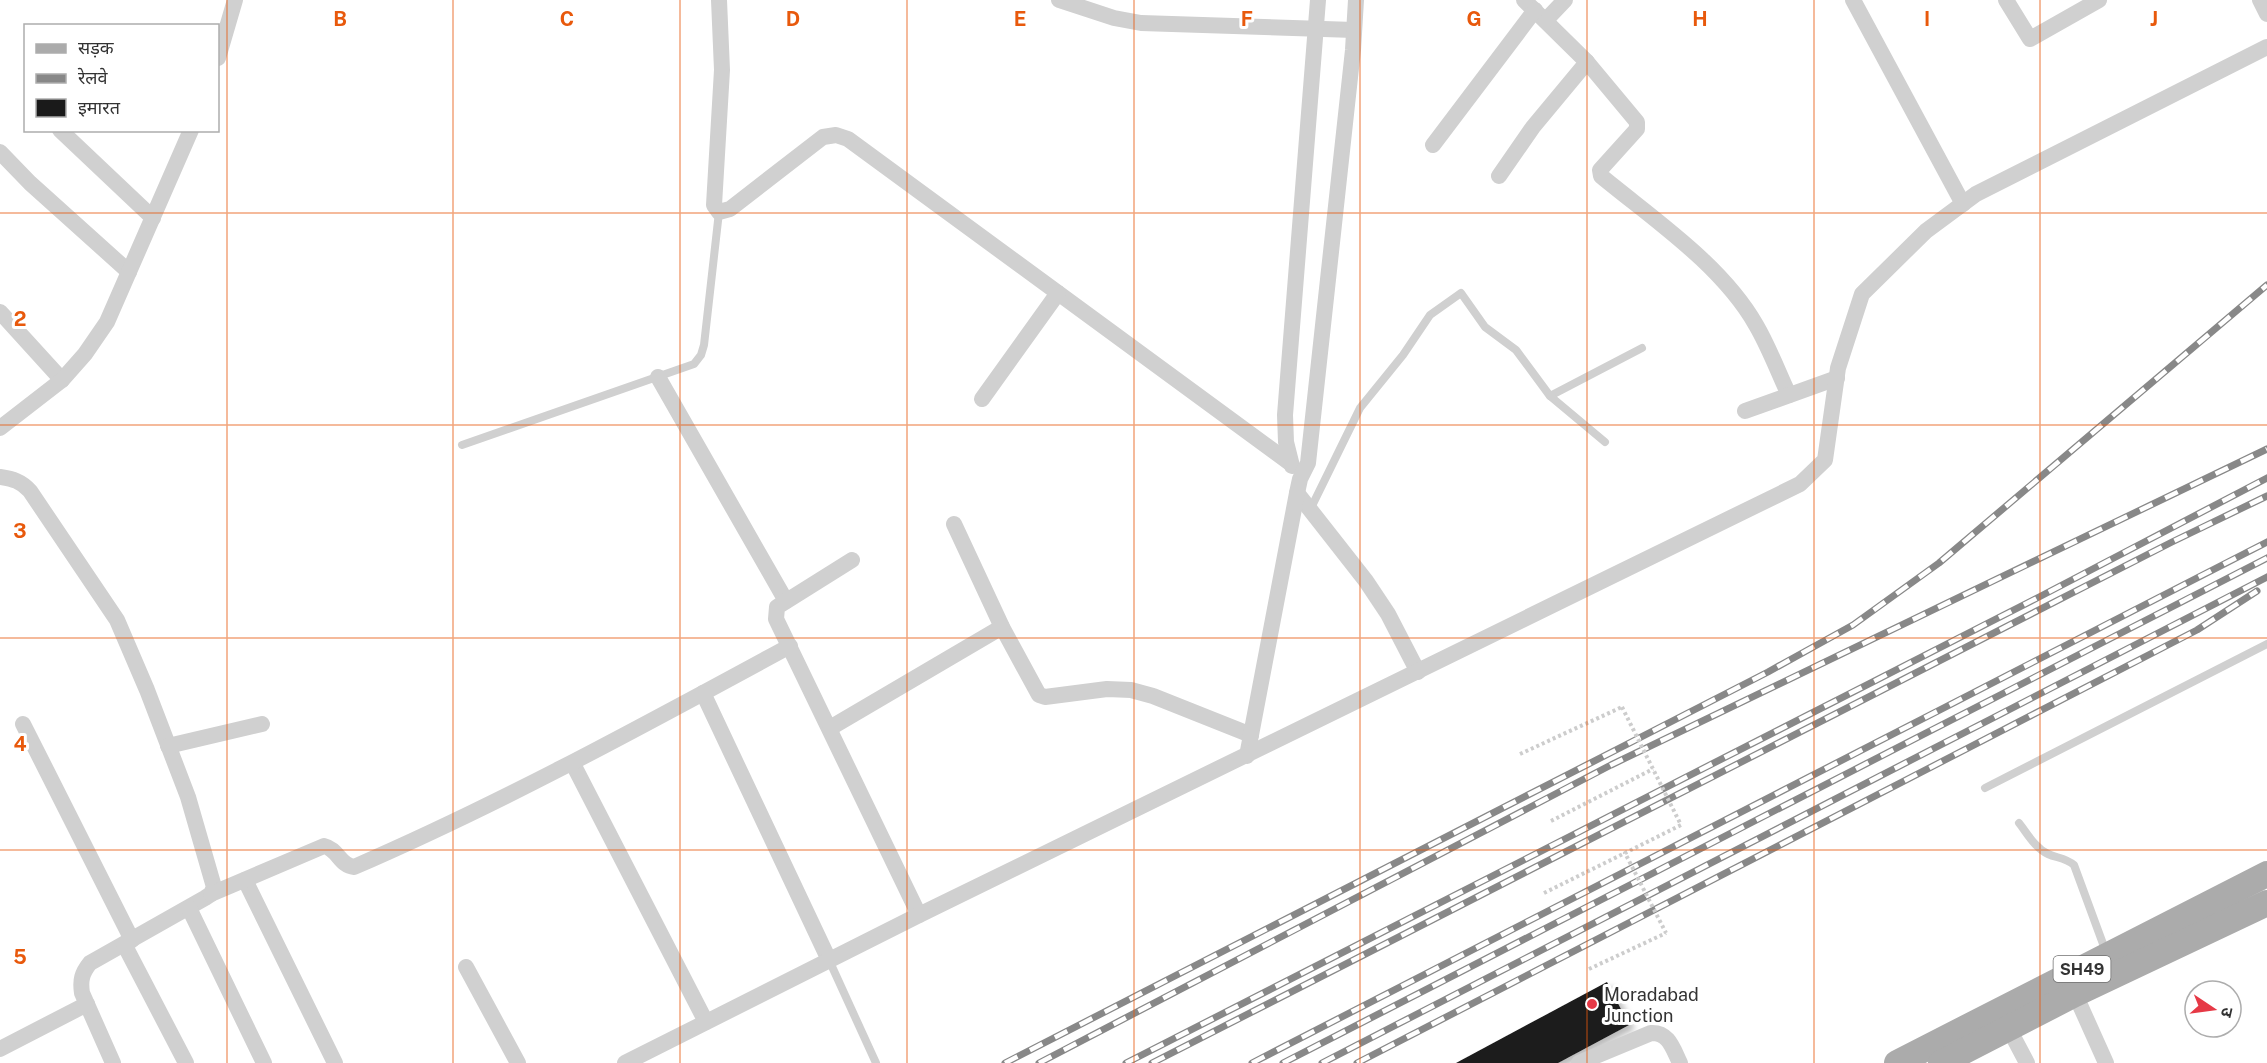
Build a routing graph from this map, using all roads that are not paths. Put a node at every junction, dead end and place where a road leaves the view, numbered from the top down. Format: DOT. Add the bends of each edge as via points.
graph roads {
  1 [pos="235,0"];
  2 [pos="719,0"];
  3 [pos="1059,0"];
  4 [pos="1318,0"];
  5 [pos="1356,0"];
  6 [pos="1565,0"];
  7 [pos="1853,0"];
  8 [pos="2006,0"];
  9 [pos="2099,0"];
  10 [pos="2260,0"];
  11 [pos="2073,6"];
  12 [pos="1535,10"];
  13 [pos="2267,14"];
  14 [pos="1316,29"];
  15 [pos="1354,30"];
  16 [pos="2267,47"];
  17 [pos="219,54"];
  18 [pos="1587,62"];
  19 [pos="62,132"];
  20 [pos="190,132"];
  21 [pos="1433,145"];
  22 [pos="0,152"];
  23 [pos="1499,176"];
  24 [pos="1963,204"];
  25 [pos="718,212"];
  26 [pos="153,218"];
  27 [pos="129,272"];
  28 [pos="1058,294"];
  29 [pos="0,312"];
  30 [pos="1642,348"];
  31 [pos="658,377"];
  32 [pos="1837,378"];
  33 [pos="62,380"];
  34 [pos="1789,395"];
  35 [pos="1550,396"];
  36 [pos="982,399"];
  37 [pos="1745,411"];
  38 [pos="0,428"];
  39 [pos="1605,442"];
  40 [pos="462,444"];
  41 [pos="1290,463"];
  42 [pos="0,477"];
  43 [pos="1299,486"];
  44 [pos="1310,510"];
  45 [pos="954,524"];
  46 [pos="852,560"];
  47 [pos="786,601"];
  48 [pos="1002,627"];
  49 [pos="2267,644"];
  50 [pos="790,646"];
  51 [pos="1418,672"];
  52 [pos="703,693"];
  53 [pos="23,724"];
  54 [pos="262,724"];
  55 [pos="830,728"];
  56 [pos="1251,735"];
  57 [pos="168,746"];
  58 [pos="1247,756"];
  59 [pos="573,764"];
  60 [pos="1985,788"];
  61 [pos="2019,822"];
  62 [pos="2267,874"];
  63 [pos="245,880"];
  64 [pos="212,894"];
  65 [pos="2267,903"];
  66 [pos="189,908"];
  67 [pos="919,915"];
  68 [pos="128,942"];
  69 [pos="2108,956"];
  70 [pos="830,960"];
  71 [pos="466,967"];
  72 [pos="2071,985"];
  73 [pos="87,1004"];
  74 [pos="706,1022"];
  75 [pos="2008,1027"];
  76 [pos="0,1049"];
  77 [pos="113,1063"];
  78 [pos="186,1063"];
  79 [pos="264,1063"];
  80 [pos="335,1063"];
  81 [pos="518,1063"];
  82 [pos="626,1063"];
  83 [pos="876,1063"];
  84 [pos="1579,1063"];
  85 [pos="1680,1063"];
  86 [pos="1897,1063"];
  87 [pos="1941,1063"];
  88 [pos="2026,1063"];
  89 [pos="2106,1063"];
  1 -- 17 [label="street"];
  2 -- 25 [label="street" via="722,70 714,205"];
  3 -- 14 [label="street" via="1142,23"];
  4 -- 14 [label="street"];
  5 -- 15 [label="street"];
  6 -- 12 [label="street"];
  7 -- 24 [label="street"];
  8 -- 11 [label="street" via="2030,39"];
  9 -- 11 [label="street"];
  10 -- 13 [label="street"];
  12 -- 18 [label="street"];
  12 -- 21 [label="street"];
  14 -- 15 [label="street"];
  14 -- 41 [label="street" via="1286,390"];
  15 -- 43 [label="street" via="1308,463"];
  16 -- 24 [label="street"];
  18 -- 23 [label="street" via="1533,127"];
  18 -- 34 [label="street" via="1637,122 1636,129 1600,170 1601,176 1695,253 1730,288 1756,324"];
  19 -- 26 [label="street"];
  20 -- 26 [label="street"];
  22 -- 27 [label="street" via="36,190"];
  24 -- 32 [label="street" via="1926,231 1862,294"];
  25 -- 28 [label="street" via="730,209 823,137 836,135 862,148"];
  25 -- 31 [label="lane" via="701,355 694,364"];
  26 -- 27 [label="street"];
  27 -- 33 [label="street" via="107,322 86,354"];
  28 -- 36 [label="street"];
  28 -- 41 [label="street"];
  29 -- 33 [label="street"];
  30 -- 35 [label="lane"];
  31 -- 40 [label="lane"];
  31 -- 47 [label="street"];
  32 -- 34 [label="street"];
  32 -- 51 [label="street" via="1825,460 1800,484"];
  33 -- 38 [label="street"];
  34 -- 37 [label="street"];
  35 -- 39 [label="lane"];
  35 -- 44 [label="lane" via="1516,350 1490,332 1464,294 1460,294 1430,315 1360,408"];
  41 -- 43 [label="street"];
  42 -- 57 [label="street" via="24,484 30,491 117,620"];
  43 -- 44 [label="street"];
  43 -- 56 [label="street"];
  44 -- 51 [label="street" via="1388,614"];
  45 -- 48 [label="street"];
  46 -- 47 [label="street"];
  47 -- 50 [label="street" via="777,607 776,619"];
  48 -- 55 [label="street"];
  48 -- 56 [label="street" via="1040,695 1131,690"];
  49 -- 60 [label="lane"];
  50 -- 52 [label="street"];
  50 -- 55 [label="street"];
  51 -- 58 [label="street"];
  52 -- 59 [label="street"];
  52 -- 70 [label="street"];
  53 -- 68 [label="street"];
  54 -- 57 [label="street"];
  55 -- 67 [label="street"];
  56 -- 58 [label="street"];
  57 -- 64 [label="street" via="188,797 214,887"];
  58 -- 67 [label="street"];
  59 -- 63 [label="street" via="354,867 345,865 333,850 324,846"];
  59 -- 74 [label="street"];
  61 -- 69 [label="lane" via="2039,848 2074,865"];
  62 -- 69 [label="main road, SH49"];
  63 -- 64 [label="street"];
  63 -- 80 [label="street"];
  64 -- 66 [label="street"];
  65 -- 72 [label="main road, SH49"];
  66 -- 68 [label="street"];
  66 -- 79 [label="street"];
  67 -- 70 [label="street"];
  68 -- 73 [label="street" via="90,963 83,972 81,983"];
  68 -- 78 [label="street"];
  69 -- 72 [label="main road, SH49"];
  70 -- 74 [label="street"];
  70 -- 83 [label="lane"];
  71 -- 81 [label="street"];
  72 -- 75 [label="main road, SH49"];
  72 -- 86 [label="main road, SH49"];
  72 -- 89 [label="street"];
  73 -- 76 [label="street"];
  73 -- 77 [label="street"];
  74 -- 82 [label="street"];
  75 -- 87 [label="main road, SH49"];
  75 -- 88 [label="street"];
  84 -- 85 [label="street" via="1659,1032"];
}
